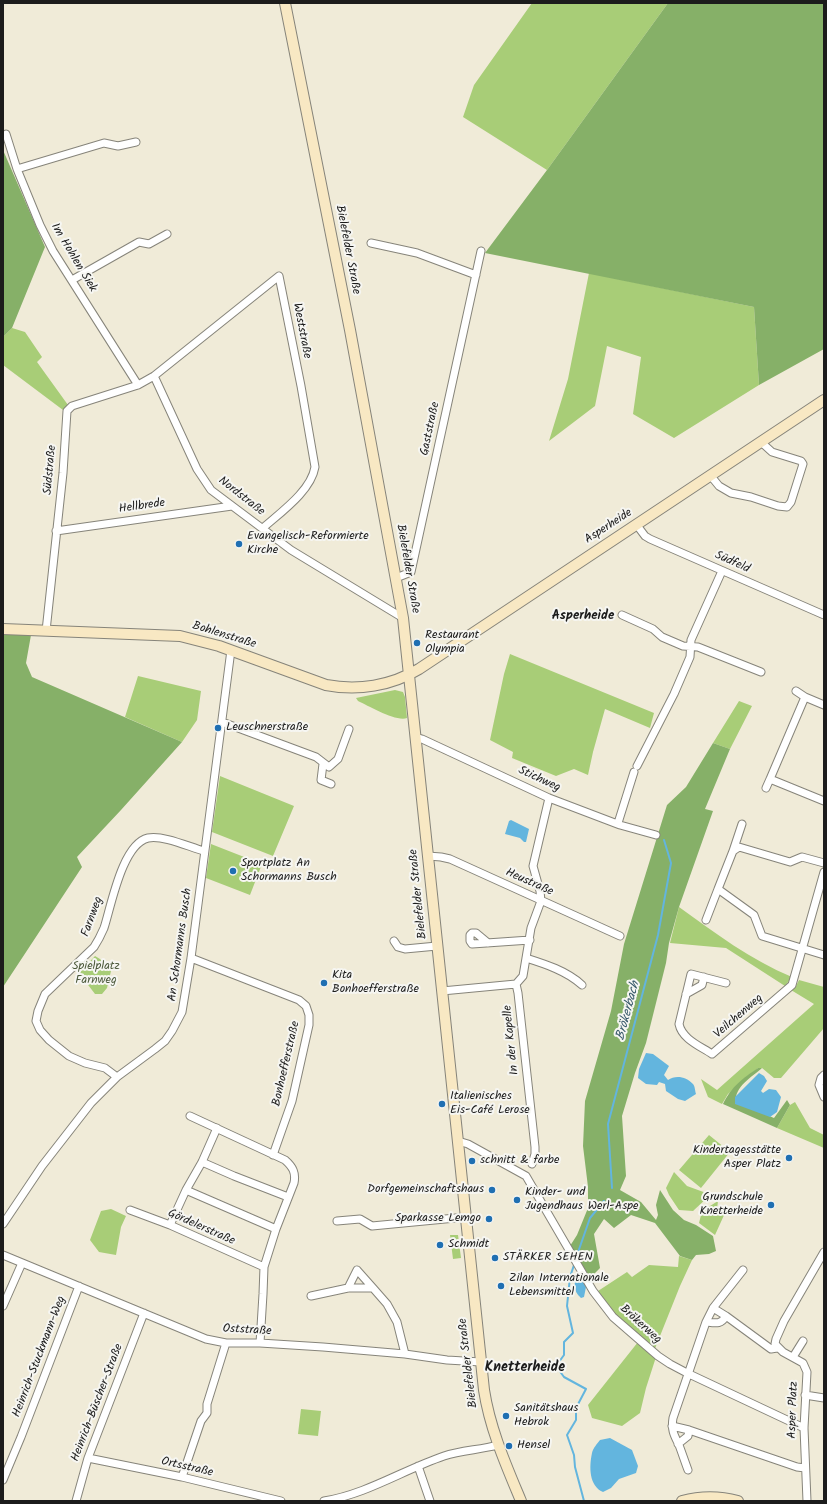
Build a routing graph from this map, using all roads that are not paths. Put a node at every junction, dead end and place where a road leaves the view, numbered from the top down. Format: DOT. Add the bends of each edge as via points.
graph roads {
  1 [pos="285,3"];
  2 [pos="6,134"];
  3 [pos="136,142"];
  4 [pos="17,169"];
  5 [pos="166,234"];
  6 [pos="371,243"];
  7 [pos="481,251"];
  8 [pos="476,274"];
  9 [pos="72,280"];
  10 [pos="154,376"];
  11 [pos="138,385"];
  12 [pos="824,400"];
  13 [pos="761,442"];
  14 [pos="710,475"];
  15 [pos="232,506"];
  16 [pos="636,524"];
  17 [pos="263,528"];
  18 [pos="56,531"];
  19 [pos="722,571"];
  20 [pos="396,578"];
  21 [pos="622,615"];
  22 [pos="824,615"];
  23 [pos="403,618"];
  24 [pos="46,628"];
  25 [pos="3,629"];
  26 [pos="690,647"];
  27 [pos="231,650"];
  28 [pos="761,672"];
  29 [pos="408,676"];
  30 [pos="796,691"];
  31 [pos="805,697"];
  32 [pos="824,705"];
  33 [pos="222,722"];
  34 [pos="349,729"];
  35 [pos="415,737"];
  36 [pos="326,766"];
  37 [pos="637,766"];
  38 [pos="634,772"];
  39 [pos="770,779"];
  40 [pos="331,784"];
  41 [pos="766,788"];
  42 [pos="549,798"];
  43 [pos="824,801"];
  44 [pos="618,823"];
  45 [pos="742,824"];
  46 [pos="656,835"];
  47 [pos="204,851"];
  48 [pos="733,851"];
  49 [pos="428,856"];
  50 [pos="824,863"];
  51 [pos="824,872"];
  52 [pos="718,889"];
  53 [pos="541,901"];
  54 [pos="706,920"];
  55 [pos="620,936"];
  56 [pos="530,940"];
  57 [pos="394,941"];
  58 [pos="488,943"];
  59 [pos="437,946"];
  60 [pos="802,949"];
  61 [pos="824,955"];
  62 [pos="190,958"];
  63 [pos="526,958"];
  64 [pos="704,977"];
  65 [pos="726,983"];
  66 [pos="516,984"];
  67 [pos="582,985"];
  68 [pos="442,991"];
  69 [pos="686,994"];
  70 [pos="824,1075"];
  71 [pos="117,1077"];
  72 [pos="824,1097"];
  73 [pos="190,1116"];
  74 [pos="217,1128"];
  75 [pos="458,1142"];
  76 [pos="273,1155"];
  77 [pos="202,1162"];
  78 [pos="532,1164"];
  79 [pos="186,1190"];
  80 [pos="288,1197"];
  81 [pos="130,1210"];
  82 [pos="466,1217"];
  83 [pos="337,1221"];
  84 [pos="3,1224"];
  85 [pos="170,1226"];
  86 [pos="276,1229"];
  87 [pos="824,1252"];
  88 [pos="3,1255"];
  89 [pos="22,1262"];
  90 [pos="264,1268"];
  91 [pos="743,1270"];
  92 [pos="79,1286"];
  93 [pos="348,1288"];
  94 [pos="373,1288"];
  95 [pos="311,1296"];
  96 [pos="3,1306"];
  97 [pos="712,1308"];
  98 [pos="144,1314"];
  99 [pos="726,1316"];
  100 [pos="706,1322"];
  101 [pos="802,1341"];
  102 [pos="226,1343"];
  103 [pos="260,1343"];
  104 [pos="777,1348"];
  105 [pos="405,1354"];
  106 [pos="793,1358"];
  107 [pos="481,1362"];
  108 [pos="687,1373"];
  109 [pos="805,1395"];
  110 [pos="824,1398"];
  111 [pos="672,1426"];
  112 [pos="804,1428"];
  113 [pos="689,1430"];
  114 [pos="678,1444"];
  115 [pos="498,1445"];
  116 [pos="88,1458"];
  117 [pos="418,1466"];
  118 [pos="805,1468"];
  119 [pos="688,1470"];
  120 [pos="182,1477"];
  121 [pos="3,1480"];
  122 [pos="76,1501"];
  123 [pos="281,1501"];
  124 [pos="324,1501"];
  125 [pos="430,1501"];
  126 [pos="521,1501"];
  127 [pos="682,1501"];
  128 [pos="738,1501"];
  129 [pos="807,1501"];
  1 -- 20 [label="main road, Bielefelder Straße"];
  2 -- 4 [label="street, Im Hohlen Siek"];
  3 -- 4 [label="street" via="118,146 104,143"];
  4 -- 9 [label="street, Im Hohlen Siek" via="53,251"];
  5 -- 9 [label="street" via="149,244 138,242"];
  6 -- 8 [label="street" via="417,253"];
  7 -- 8 [label="street, Gaststraße"];
  8 -- 20 [label="street, Gaststraße" via="411,572"];
  9 -- 11 [label="street, Im Hohlen Siek"];
  10 -- 11 [label="street, Südstraße"];
  10 -- 15 [label="street, Nordstraße" via="197,469 212,490"];
  10 -- 17 [label="street, Weststraße" via="279,276 315,467 314,475 306,488"];
  11 -- 18 [label="street, Südstraße" via="72,406 67,411"];
  12 -- 13 [label="main road, Asperheide"];
  13 -- 14 [label="main road, Asperheide"];
  13 -- 14 [label="street" via="772,452 801,461 803,464 791,502 787,507 731,493 719,486"];
  14 -- 16 [label="main road, Asperheide"];
  15 -- 17 [label="street, Nordstraße"];
  15 -- 18 [label="street, Hellbrede"];
  16 -- 19 [label="street, Südfeld" via="645,536"];
  16 -- 29 [label="main road, Asperheide"];
  17 -- 23 [label="street, Nordstraße" via="291,550"];
  18 -- 24 [label="street, Südstraße"];
  19 -- 22 [label="street, Südfeld"];
  19 -- 26 [label="street"];
  20 -- 23 [label="main road, Bielefelder Straße"];
  21 -- 26 [label="street" via="662,637"];
  23 -- 29 [label="main road, Bielefelder Straße"];
  24 -- 25 [label="main road, Bohlenstraße"];
  24 -- 27 [label="main road, Bohlenstraße" via="180,636"];
  26 -- 28 [label="street" via="698,647"];
  26 -- 37 [label="street" via="690,657 674,694"];
  27 -- 29 [label="main road, Bohlenstraße" via="308,679 338,687 363,688"];
  27 -- 33 [label="street, An Schormanns Busch"];
  29 -- 35 [label="main road, Bielefelder Straße"];
  30 -- 31 [label="street"];
  31 -- 32 [label="street"];
  31 -- 39 [label="street"];
  33 -- 36 [label="street" via="316,757"];
  33 -- 47 [label="street, An Schormanns Busch"];
  34 -- 36 [label="street" via="338,759"];
  35 -- 42 [label="street, Stichweg"];
  35 -- 49 [label="main road, Bielefelder Straße"];
  36 -- 40 [label="street" via="321,780"];
  38 -- 44 [label="street"];
  39 -- 41 [label="street"];
  39 -- 43 [label="street"];
  42 -- 44 [label="street, Stichweg"];
  42 -- 53 [label="street" via="533,866"];
  44 -- 46 [label="street, Stichweg"];
  45 -- 48 [label="street"];
  47 -- 62 [label="street, An Schormanns Busch"];
  47 -- 71 [label="street, Farnweg" via="164,839 147,838 139,842 118,877 103,929 94,947 44,994 36,1021 48,1040 69,1056 105,1068"];
  48 -- 50 [label="street" via="739,848 790,862 802,858"];
  48 -- 52 [label="street"];
  49 -- 53 [label="street, Heustraße" via="450,859"];
  49 -- 59 [label="main road, Bielefelder Straße"];
  51 -- 60 [label="street, Veilchenweg"];
  52 -- 54 [label="street"];
  52 -- 60 [label="street" via="754,914 762,936"];
  53 -- 55 [label="street, Heustraße"];
  53 -- 56 [label="street" via="531,928"];
  56 -- 58 [label="street"];
  56 -- 63 [label="street"];
  57 -- 59 [label="street" via="398,947 405,949"];
  59 -- 68 [label="main road, Bielefelder Straße"];
  60 -- 61 [label="street"];
  60 -- 69 [label="street, Veilchenweg" via="792,986 712,1054 680,1030"];
  62 -- 71 [label="street, An Schormanns Busch" via="182,1012 172,1032 155,1049"];
  62 -- 76 [label="street, Bonhoefferstraße" via="299,1000 306,1006 309,1020 306,1042 292,1101"];
  63 -- 66 [label="street" via="523,976"];
  63 -- 67 [label="street" via="574,977"];
  64 -- 65 [label="street, Veilchenweg"];
  64 -- 69 [label="street" via="702,985"];
  64 -- 69 [label="street, Veilchenweg" via="691,974"];
  66 -- 68 [label="street"];
  66 -- 78 [label="street, In der Kapelle" via="535,1147"];
  68 -- 75 [label="main road, Bielefelder Straße"];
  70 -- 72 [label="street" via="819,1085"];
  71 -- 84 [label="street, An Schormanns Busch" via="90,1103 42,1166"];
  73 -- 74 [label="street"];
  74 -- 76 [label="street"];
  74 -- 77 [label="street"];
  75 -- 82 [label="main road, Bielefelder Straße"];
  75 -- 108 [label="street, Brökerweg" via="468,1144 526,1176 593,1291 613,1317 658,1356"];
  76 -- 80 [label="street" via="285,1160 294,1171 294,1183"];
  77 -- 79 [label="street"];
  77 -- 80 [label="street"];
  79 -- 85 [label="street"];
  79 -- 86 [label="street"];
  80 -- 86 [label="street"];
  81 -- 85 [label="street, Gördelerstraße"];
  82 -- 83 [label="street" via="372,1226 360,1219"];
  82 -- 107 [label="main road, Bielefelder Straße"];
  85 -- 90 [label="street, Gördelerstraße"];
  86 -- 90 [label="street"];
  87 -- 104 [label="street" via="784,1321 776,1339"];
  88 -- 89 [label="street, Oststraße"];
  89 -- 92 [label="street, Oststraße"];
  89 -- 96 [label="street"];
  90 -- 103 [label="street"];
  91 -- 97 [label="street"];
  92 -- 98 [label="street, Oststraße"];
  92 -- 121 [label="street, Heinrich-Stuckmann-Weg"];
  93 -- 94 [label="street"];
  93 -- 94 [label="street" via="357,1270"];
  93 -- 95 [label="street"];
  94 -- 105 [label="street" via="387,1304 397,1322"];
  97 -- 99 [label="street, Asper Platz"];
  97 -- 100 [label="street"];
  98 -- 102 [label="street, Oststraße"];
  98 -- 116 [label="street, Heinrich-Büscher-Straße"];
  99 -- 100 [label="street" via="718,1324"];
  99 -- 104 [label="street, Asper Platz" via="771,1349"];
  100 -- 108 [label="street"];
  101 -- 106 [label="street"];
  102 -- 103 [label="street, Oststraße"];
  102 -- 120 [label="street" via="207,1404 207,1413 200,1421"];
  103 -- 105 [label="street, Oststraße"];
  104 -- 106 [label="street, Asper Platz"];
  105 -- 107 [label="street, Oststraße"];
  106 -- 109 [label="street, Asper Platz" via="803,1363 807,1372"];
  107 -- 115 [label="main road, Bielefelder Straße" via="487,1408"];
  108 -- 111 [label="street"];
  108 -- 112 [label="street, Brökerweg"];
  109 -- 110 [label="street"];
  109 -- 112 [label="street, Asper Platz"];
  111 -- 113 [label="street"];
  111 -- 114 [label="street" via="674,1439"];
  112 -- 118 [label="street, Asper Platz"];
  113 -- 114 [label="street" via="688,1436"];
  113 -- 118 [label="street"];
  114 -- 119 [label="street"];
  115 -- 117 [label="street" via="446,1455"];
  115 -- 126 [label="main road, Bielefelder Straße"];
  116 -- 120 [label="street, Ortsstraße"];
  116 -- 122 [label="street, Heinrich-Büscher-Straße"];
  117 -- 124 [label="street" via="380,1484 341,1498"];
  117 -- 125 [label="street"];
  118 -- 129 [label="street, Asper Platz"];
  120 -- 123 [label="street, Ortsstraße"];
  127 -- 128 [label="main road" via="707,1497"];
}
